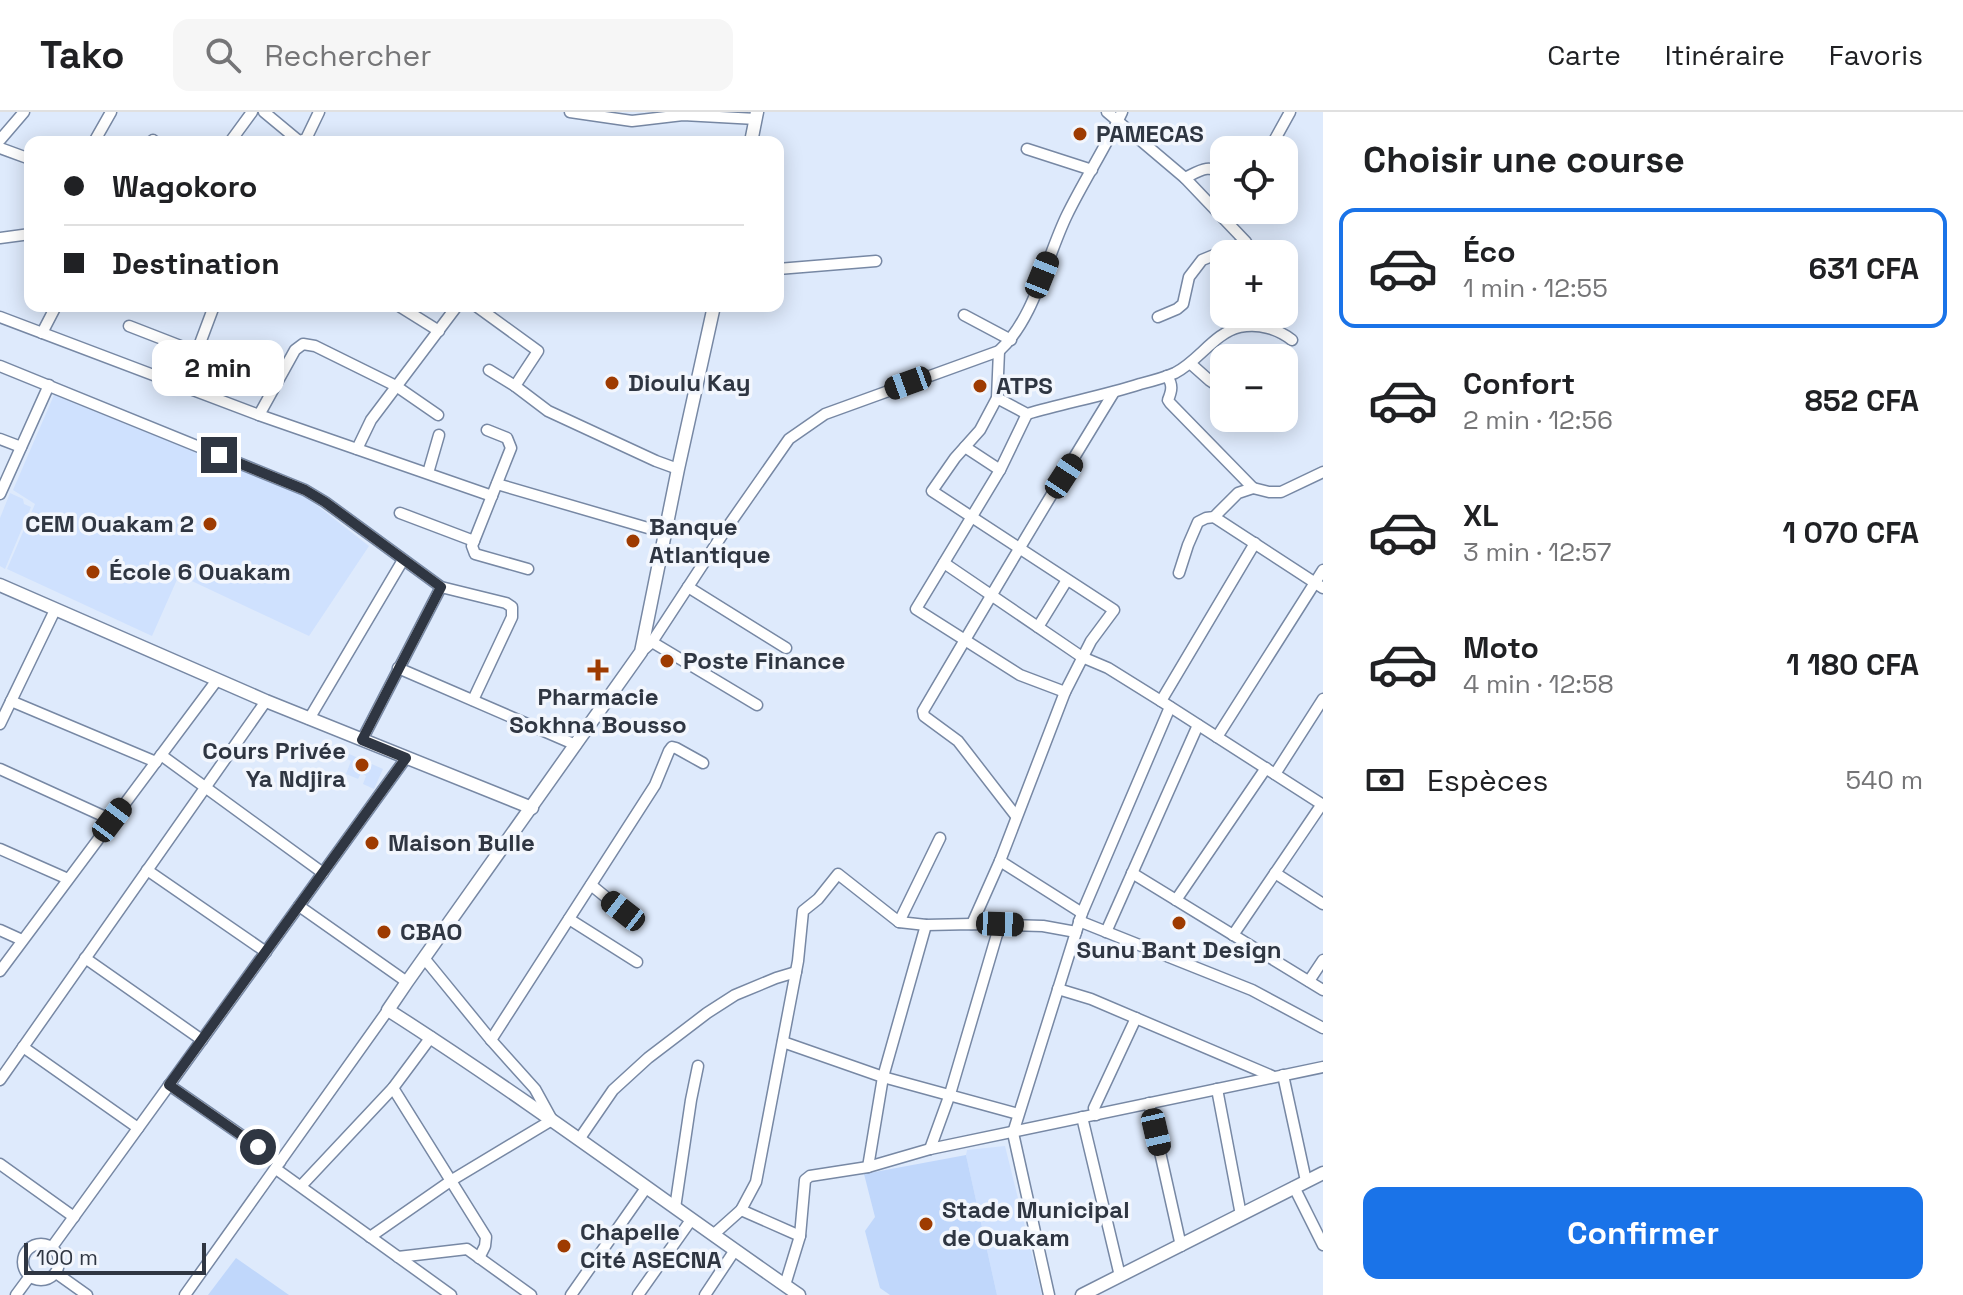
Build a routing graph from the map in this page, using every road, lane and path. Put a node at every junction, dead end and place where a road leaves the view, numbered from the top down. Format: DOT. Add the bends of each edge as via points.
graph roads {
  1 [pos="24,112"];
  2 [pos="111,112"];
  3 [pos="252,112"];
  4 [pos="264,112"];
  5 [pos="319,112"];
  6 [pos="570,112"];
  7 [pos="1107,112"];
  8 [pos="1290,112"];
  9 [pos="757,115"];
  10 [pos="1120,117"];
  11 [pos="97,136"];
  12 [pos="234,136"];
  13 [pos="293,136"];
  14 [pos="307,136"];
  15 [pos="752,136"];
  16 [pos="1277,136"];
  17 [pos="0,140"];
  18 [pos="0,148"];
  19 [pos="1027,149"];
  20 [pos="24,157"];
  21 [pos="1210,168"];
  22 [pos="1092,170"];
  23 [pos="1185,178"];
  24 [pos="24,235"];
  25 [pos="0,238"];
  26 [pos="876,261"];
  27 [pos="784,269"];
  28 [pos="53,312"];
  29 [pos="212,312"];
  30 [pos="409,312"];
  31 [pos="453,312"];
  32 [pos="484,312"];
  33 [pos="713,312"];
  34 [pos="964,315"];
  35 [pos="0,317"];
  36 [pos="1158,317"];
  37 [pos="129,326"];
  38 [pos="439,331"];
  39 [pos="42,333"];
  40 [pos="1011,340"];
  41 [pos="1292,340"];
  42 [pos="999,351"];
  43 [pos="196,352"];
  44 [pos="1191,364"];
  45 [pos="0,366"];
  46 [pos="489,370"];
  47 [pos="1167,376"];
  48 [pos="1210,381"];
  49 [pos="49,385"];
  50 [pos="184,386"];
  51 [pos="396,386"];
  52 [pos="515,386"];
  53 [pos="1114,392"];
  54 [pos="997,398"];
  55 [pos="1027,414"];
  56 [pos="259,415"];
  57 [pos="438,415"];
  58 [pos="487,430"];
  59 [pos="439,435"];
  60 [pos="0,439"];
  61 [pos="21,447"];
  62 [pos="965,447"];
  63 [pos="357,449"];
  64 [pos="678,469"];
  65 [pos="1000,470"];
  66 [pos="1323,472"];
  67 [pos="428,473"];
  68 [pos="497,484"];
  69 [pos="1253,488"];
  70 [pos="0,494"];
  71 [pos="492,496"];
  72 [pos="400,513"];
  73 [pos="1214,517"];
  74 [pos="971,518"];
  75 [pos="665,533"];
  76 [pos="474,541"];
  77 [pos="1255,543"];
  78 [pos="1019,549"];
  79 [pos="403,560"];
  80 [pos="944,563"];
  81 [pos="528,569"];
  82 [pos="1323,570"];
  83 [pos="1179,573"];
  84 [pos="1067,580"];
  85 [pos="0,585"];
  86 [pos="1319,585"];
  87 [pos="441,587"];
  88 [pos="688,587"];
  89 [pos="992,595"];
  90 [pos="55,610"];
  91 [pos="1038,627"];
  92 [pos="965,640"];
  93 [pos="652,642"];
  94 [pos="786,648"];
  95 [pos="641,652"];
  96 [pos="1082,657"];
  97 [pos="398,668"];
  98 [pos="217,680"];
  99 [pos="1065,692"];
  100 [pos="1323,699"];
  101 [pos="473,700"];
  102 [pos="11,701"];
  103 [pos="266,701"];
  104 [pos="1166,704"];
  105 [pos="757,705"];
  106 [pos="309,719"];
  107 [pos="0,722"];
  108 [pos="1198,725"];
  109 [pos="1217,737"];
  110 [pos="362,740"];
  111 [pos="576,745"];
  112 [pos="406,758"];
  113 [pos="158,759"];
  114 [pos="703,763"];
  115 [pos="0,769"];
  116 [pos="1270,771"];
  117 [pos="205,787"];
  118 [pos="1322,805"];
  119 [pos="532,808"];
  120 [pos="1016,816"];
  121 [pos="112,820"];
  122 [pos="940,838"];
  123 [pos="0,849"];
  124 [pos="1000,861"];
  125 [pos="147,870"];
  126 [pos="323,873"];
  127 [pos="1132,873"];
  128 [pos="1275,873"];
  129 [pos="68,879"];
  130 [pos="591,885"];
  131 [pos="1176,900"];
  132 [pos="1323,904"];
  133 [pos="299,906"];
  134 [pos="623,911"];
  135 [pos="569,919"];
  136 [pos="899,922"];
  137 [pos="1079,922"];
  138 [pos="972,924"];
  139 [pos="1000,924"];
  140 [pos="926,925"];
  141 [pos="0,930"];
  142 [pos="1106,932"];
  143 [pos="1233,935"];
  144 [pos="22,940"];
  145 [pos="266,952"];
  146 [pos="85,958"];
  147 [pos="424,958"];
  148 [pos="1323,960"];
  149 [pos="637,962"];
  150 [pos="0,971"];
  151 [pos="796,972"];
  152 [pos="1309,981"];
  153 [pos="407,982"];
  154 [pos="1058,989"];
  155 [pos="1323,990"];
  156 [pos="388,1010"];
  157 [pos="1136,1018"];
  158 [pos="1323,1028"];
  159 [pos="431,1037"];
  160 [pos="202,1040"];
  161 [pos="491,1040"];
  162 [pos="783,1042"];
  163 [pos="23,1047"];
  164 [pos="698,1066"];
  165 [pos="1323,1067"];
  166 [pos="1278,1076"];
  167 [pos="883,1077"];
  168 [pos="0,1080"];
  169 [pos="169,1085"];
  170 [pos="393,1088"];
  171 [pos="1217,1089"];
  172 [pos="950,1094"];
  173 [pos="1149,1103"];
  174 [pos="1018,1114"];
  175 [pos="1096,1115"];
  176 [pos="1082,1117"];
  177 [pos="552,1120"];
  178 [pos="138,1128"];
  179 [pos="1013,1133"];
  180 [pos="580,1138"];
  181 [pos="930,1149"];
  182 [pos="0,1164"];
  183 [pos="278,1166"];
  184 [pos="868,1167"];
  185 [pos="1323,1173"];
  186 [pos="452,1180"];
  187 [pos="1300,1184"];
  188 [pos="301,1186"];
  189 [pos="646,1188"];
  190 [pos="675,1208"];
  191 [pos="741,1210"];
  192 [pos="1241,1215"];
  193 [pos="74,1217"];
  194 [pos="691,1220"];
  195 [pos="713,1235"];
  196 [pos="800,1236"];
  197 [pos="370,1237"];
  198 [pos="1323,1245"];
  199 [pos="1181,1246"];
  200 [pos="52,1247"];
  201 [pos="735,1250"];
  202 [pos="398,1257"];
  203 [pos="479,1258"];
  204 [pos="56,1273"];
  205 [pos="30,1276"];
  206 [pos="1120,1276"];
  207 [pos="793,1292"];
  208 [pos="16,1295"];
  209 [pos="87,1295"];
  210 [pos="185,1295"];
  211 [pos="451,1295"];
  212 [pos="531,1295"];
  213 [pos="571,1295"];
  214 [pos="638,1295"];
  215 [pos="705,1295"];
  216 [pos="1049,1295"];
  217 [pos="1082,1295"];
  1 -- 17 [label="street"];
  2 -- 11 [label="street"];
  3 -- 12 [label="street"];
  4 -- 13 [label="street"];
  5 -- 14 [label="street"];
  6 -- 9 [label="street" via="632,121"];
  7 -- 10 [label="street"];
  8 -- 16 [label="street"];
  9 -- 15 [label="street"];
  10 -- 22 [label="street"];
  10 -- 23 [label="street"];
  18 -- 20 [label="street"];
  19 -- 22 [label="street"];
  21 -- 23 [label="street"];
  22 -- 40 [label="street"];
  23 -- 36 [label="street" via="1246,242 1202,260 1189,277 1183,304"];
  24 -- 25 [label="street"];
  26 -- 27 [label="street"];
  28 -- 39 [label="street"];
  29 -- 43 [label="street"];
  30 -- 38 [label="street"];
  31 -- 38 [label="street"];
  32 -- 52 [label="street" via="538,351"];
  33 -- 64 [label="street"];
  34 -- 40 [label="street"];
  35 -- 39 [label="street"];
  37 -- 43 [label="street"];
  38 -- 51 [label="street"];
  39 -- 50 [label="street"];
  40 -- 42 [label="street"];
  41 -- 44 [label="street" via="1271,328 1241,327 1226,333"];
  42 -- 54 [label="street"];
  42 -- 88 [label="street" via="825,414 789,439"];
  43 -- 50 [label="street"];
  44 -- 47 [label="street"];
  44 -- 48 [label="street"];
  45 -- 49 [label="street"];
  46 -- 52 [label="street"];
  47 -- 53 [label="street"];
  47 -- 69 [label="street" via="1173,389 1170,403"];
  49 -- 61 [label="street"];
  49 -- 79 [label="street" via="305,490"];
  50 -- 56 [label="street"];
  51 -- 56 [label="street" via="303,344"];
  51 -- 57 [label="street"];
  51 -- 63 [label="street"];
  52 -- 64 [label="street" via="548,411"];
  53 -- 55 [label="street"];
  53 -- 78 [label="street"];
  54 -- 55 [label="street"];
  54 -- 62 [label="street"];
  55 -- 65 [label="street"];
  56 -- 63 [label="street"];
  58 -- 68 [label="street" via="507,438 511,448"];
  59 -- 67 [label="street"];
  60 -- 61 [label="street"];
  61 -- 70 [label="street"];
  62 -- 65 [label="street"];
  62 -- 74 [label="street" via="932,491"];
  63 -- 67 [label="street"];
  64 -- 75 [label="street"];
  65 -- 74 [label="street"];
  66 -- 69 [label="street" via="1281,492"];
  67 -- 71 [label="street"];
  68 -- 71 [label="street"];
  68 -- 75 [label="street"];
  69 -- 73 [label="street" via="1238,493"];
  71 -- 76 [label="street"];
  72 -- 76 [label="street"];
  73 -- 77 [label="street"];
  73 -- 83 [label="street" via="1198,522"];
  74 -- 78 [label="street"];
  74 -- 80 [label="street"];
  75 -- 95 [label="street"];
  76 -- 81 [label="street" via="475,554"];
  77 -- 86 [label="street"];
  77 -- 104 [label="street"];
  78 -- 84 [label="street"];
  78 -- 89 [label="street"];
  79 -- 87 [label="street"];
  79 -- 106 [label="street"];
  80 -- 89 [label="street"];
  80 -- 92 [label="street" via="916,609"];
  82 -- 86 [label="street"];
  84 -- 91 [label="street"];
  84 -- 96 [label="street" via="1114,610"];
  85 -- 90 [label="street"];
  86 -- 109 [label="street"];
  87 -- 97 [label="street"];
  87 -- 101 [label="street" via="512,607"];
  88 -- 93 [label="street"];
  88 -- 94 [label="street"];
  89 -- 91 [label="street"];
  89 -- 92 [label="street"];
  90 -- 98 [label="street"];
  90 -- 102 [label="street"];
  91 -- 96 [label="street"];
  92 -- 99 [label="street" via="1020,675"];
  92 -- 120 [label="street" via="924,716 958,741"];
  93 -- 95 [label="street"];
  93 -- 105 [label="street"];
  95 -- 111 [label="street"];
  96 -- 99 [label="street"];
  96 -- 104 [label="street"];
  97 -- 101 [label="street"];
  97 -- 110 [label="street"];
  98 -- 103 [label="street"];
  98 -- 113 [label="street"];
  99 -- 120 [label="street"];
  100 -- 116 [label="street"];
  101 -- 111 [label="street"];
  102 -- 107 [label="street"];
  102 -- 113 [label="street"];
  103 -- 106 [label="street"];
  103 -- 117 [label="street"];
  104 -- 108 [label="street"];
  104 -- 137 [label="street"];
  106 -- 110 [label="street"];
  108 -- 109 [label="street"];
  108 -- 127 [label="street"];
  109 -- 116 [label="street"];
  110 -- 112 [label="street"];
  111 -- 119 [label="street"];
  112 -- 119 [label="street"];
  112 -- 126 [label="street"];
  113 -- 117 [label="street"];
  113 -- 121 [label="street"];
  114 -- 130 [label="street" via="672,747 655,785"];
  115 -- 121 [label="street"];
  116 -- 118 [label="street"];
  116 -- 131 [label="street"];
  117 -- 125 [label="street"];
  117 -- 126 [label="street"];
  118 -- 128 [label="street"];
  119 -- 147 [label="street"];
  120 -- 124 [label="street"];
  121 -- 129 [label="street"];
  122 -- 136 [label="street"];
  123 -- 129 [label="street"];
  124 -- 137 [label="street"];
  124 -- 138 [label="street"];
  125 -- 145 [label="street"];
  125 -- 146 [label="street"];
  126 -- 133 [label="street"];
  127 -- 131 [label="street"];
  127 -- 142 [label="street"];
  128 -- 132 [label="street"];
  128 -- 143 [label="street"];
  129 -- 144 [label="street"];
  130 -- 134 [label="street"];
  130 -- 135 [label="street"];
  131 -- 143 [label="street"];
  133 -- 145 [label="street"];
  133 -- 153 [label="street"];
  135 -- 149 [label="street"];
  135 -- 161 [label="street"];
  136 -- 140 [label="street"];
  136 -- 151 [label="street" via="838,874 803,911"];
  137 -- 139 [label="street"];
  137 -- 142 [label="street"];
  137 -- 154 [label="street"];
  138 -- 139 [label="street"];
  138 -- 140 [label="street"];
  139 -- 172 [label="street"];
  140 -- 167 [label="street"];
  141 -- 144 [label="street"];
  142 -- 158 [label="street" via="1252,990"];
  143 -- 152 [label="street"];
  144 -- 150 [label="street"];
  145 -- 160 [label="street"];
  146 -- 160 [label="street"];
  146 -- 163 [label="street"];
  147 -- 153 [label="street"];
  147 -- 161 [label="street"];
  148 -- 152 [label="street"];
  151 -- 162 [label="street"];
  151 -- 180 [label="street" via="735,995 648,1058 613,1090"];
  152 -- 155 [label="street"];
  153 -- 156 [label="street"];
  154 -- 157 [label="street"];
  154 -- 174 [label="street"];
  156 -- 159 [label="street"];
  156 -- 183 [label="street"];
  157 -- 166 [label="street"];
  157 -- 175 [label="street" via="1094,1108"];
  159 -- 170 [label="street"];
  159 -- 177 [label="street"];
  160 -- 169 [label="street"];
  161 -- 177 [label="street" via="535,1089"];
  162 -- 167 [label="street"];
  162 -- 191 [label="street" via="756,1182"];
  163 -- 168 [label="street"];
  163 -- 178 [label="street"];
  164 -- 190 [label="street"];
  165 -- 166 [label="street"];
  166 -- 171 [label="street"];
  166 -- 187 [label="street"];
  167 -- 172 [label="street"];
  167 -- 184 [label="street"];
  169 -- 178 [label="street"];
  169 -- 183 [label="street"];
  170 -- 186 [label="street"];
  170 -- 188 [label="street"];
  171 -- 173 [label="street"];
  171 -- 192 [label="street"];
  172 -- 174 [label="street"];
  172 -- 181 [label="street"];
  173 -- 175 [label="street"];
  173 -- 199 [label="street"];
  174 -- 179 [label="street"];
  175 -- 176 [label="street"];
  176 -- 179 [label="street"];
  176 -- 206 [label="street"];
  177 -- 180 [label="street"];
  177 -- 186 [label="street"];
  178 -- 193 [label="street"];
  179 -- 181 [label="street"];
  179 -- 216 [label="street"];
  180 -- 189 [label="street"];
  181 -- 184 [label="street"];
  182 -- 193 [label="street"];
  183 -- 188 [label="street"];
  183 -- 210 [label="street"];
  184 -- 196 [label="street" via="805,1180"];
  185 -- 187 [label="street"];
  186 -- 197 [label="street"];
  186 -- 203 [label="street" via="486,1237"];
  187 -- 192 [label="street"];
  187 -- 198 [label="street"];
  188 -- 197 [label="street"];
  189 -- 190 [label="street"];
  189 -- 213 [label="street"];
  190 -- 194 [label="street"];
  191 -- 195 [label="street"];
  191 -- 196 [label="street"];
  192 -- 199 [label="street"];
  193 -- 200 [label="street"];
  194 -- 195 [label="street"];
  194 -- 214 [label="street"];
  195 -- 201 [label="street"];
  196 -- 207 [label="street"];
  197 -- 202 [label="street"];
  199 -- 206 [label="street"];
  200 -- 204 [label="street" via="60,1259"];
  200 -- 205 [label="street" via="42,1243 26,1250 23,1267"];
  201 -- 207 [label="street"];
  201 -- 215 [label="street"];
  202 -- 203 [label="street" via="467,1249"];
  202 -- 211 [label="street"];
  203 -- 212 [label="street"];
  204 -- 205 [label="street" via="44,1280"];
  204 -- 209 [label="street"];
  205 -- 208 [label="street"];
  206 -- 217 [label="street"];
}
